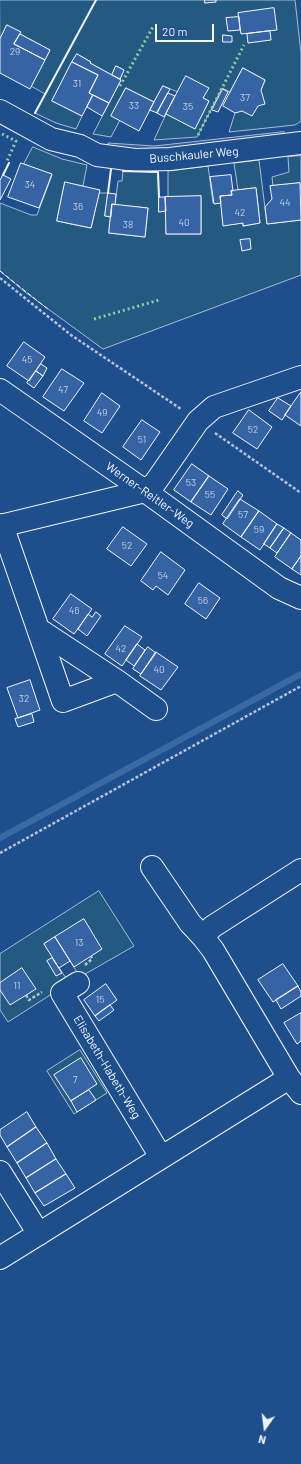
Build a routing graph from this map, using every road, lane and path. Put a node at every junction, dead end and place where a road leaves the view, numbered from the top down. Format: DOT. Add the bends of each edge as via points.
graph roads {
  1 [pos="0,111"];
  2 [pos="301,143"];
  3 [pos="0,278"];
  4 [pos="71,335"];
  5 [pos="301,377"];
  6 [pos="0,390"];
  7 [pos="145,491"];
  8 [pos="1,526"];
  9 [pos="301,598"];
  10 [pos="38,628"];
  11 [pos="118,681"];
  12 [pos="301,686"];
  13 [pos="156,709"];
  14 [pos="0,853"];
  15 [pos="152,867"];
  16 [pos="301,870"];
  17 [pos="203,937"];
  18 [pos="78,983"];
  19 [pos="42,992"];
  20 [pos="26,995"];
  21 [pos="295,1085"];
  22 [pos="161,1157"];
  23 [pos="0,1172"];
  24 [pos="38,1234"];
  25 [pos="0,1258"];
  1 -- 2 [label="street, Buschkauler Weg" via="51,138 80,146 97,155 135,160 170,160"];
  3 -- 4 [label="path"];
  5 -- 7 [label="street" via="214,407 198,421 155,483"];
  6 -- 7 [label="street, Werner-Reitler-Weg"];
  7 -- 8 [label="street"];
  7 -- 9 [label="street, Werner-Reitler-Weg" via="278,588"];
  8 -- 10 [label="street"];
  10 -- 11 [label="street"];
  10 -- 11 [label="street" via="63,701"];
  11 -- 13 [label="street"];
  12 -- 14 [label="path"];
  15 -- 17 [label="street" via="190,923"];
  16 -- 17 [label="street" via="212,927"];
  17 -- 21 [label="street"];
  18 -- 22 [label="street, Elisabeth-Habeth-Weg" via="62,993"];
  19 -- 20 [label="path" via="29,1000"];
  21 -- 22 [label="street"];
  22 -- 24 [label="street"];
  23 -- 24 [label="street"];
  24 -- 25 [label="street"];
}
